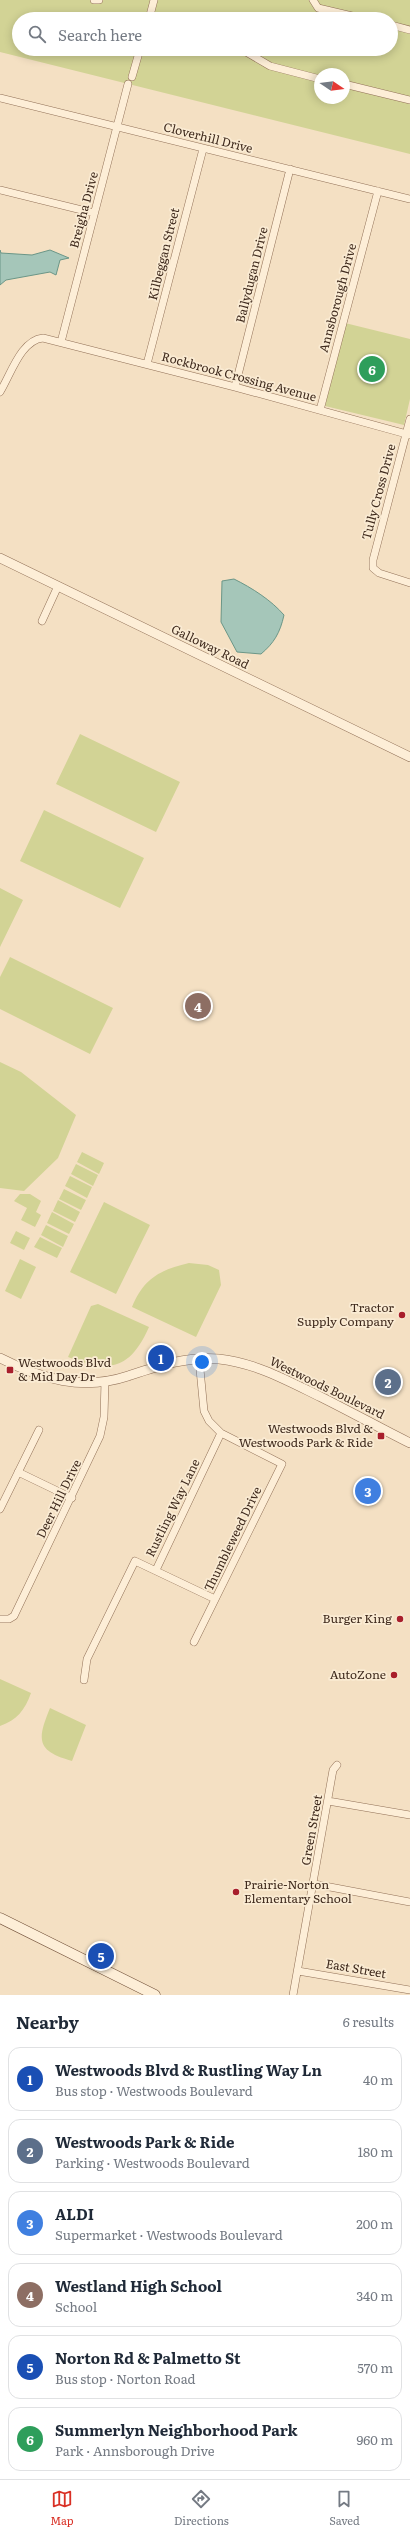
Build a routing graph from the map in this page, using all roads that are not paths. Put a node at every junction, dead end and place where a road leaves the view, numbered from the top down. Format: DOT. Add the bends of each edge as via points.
graph roads {
  1 [pos="94,0"];
  2 [pos="99,0"];
  3 [pos="154,0"];
  4 [pos="313,0"];
  5 [pos="151,12"];
  6 [pos="335,12"];
  7 [pos="398,27"];
  8 [pos="410,30"];
  9 [pos="138,56"];
  10 [pos="253,56"];
  11 [pos="314,77"];
  12 [pos="350,85"];
  13 [pos="0,98"];
  14 [pos="410,100"];
  15 [pos="117,127"];
  16 [pos="202,149"];
  17 [pos="290,169"];
  18 [pos="0,190"];
  19 [pos="378,191"];
  20 [pos="410,199"];
  21 [pos="94,213"];
  22 [pos="61,342"];
  23 [pos="147,364"];
  24 [pos="235,387"];
  25 [pos="0,392"];
  26 [pos="320,410"];
  27 [pos="410,419"];
  28 [pos="408,434"];
  29 [pos="0,558"];
  30 [pos="410,583"];
  31 [pos="58,586"];
  32 [pos="42,621"];
  33 [pos="410,758"];
  34 [pos="0,1358"];
  35 [pos="199,1359"];
  36 [pos="105,1381"];
  37 [pos="39,1430"];
  38 [pos="221,1433"];
  39 [pos="410,1443"];
  40 [pos="18,1472"];
  41 [pos="72,1498"];
  42 [pos="0,1509"];
  43 [pos="156,1570"];
  44 [pos="215,1599"];
  45 [pos="0,1619"];
  46 [pos="194,1642"];
  47 [pos="84,1680"];
  48 [pos="337,1765"];
  49 [pos="328,1801"];
  50 [pos="410,1815"];
  51 [pos="314,1884"];
  52 [pos="410,1902"];
  53 [pos="0,1918"];
  54 [pos="298,1971"];
  55 [pos="410,1990"];
  56 [pos="145,1993"];
  57 [pos="155,1995"];
  58 [pos="293,1995"];
  1 -- 2 [label="street"];
  3 -- 5 [label="street"];
  4 -- 6 [label="street" via="318,8"];
  7 -- 8 [label="street"];
  9 -- 15 [label="street, Breigha Drive"];
  10 -- 11 [label="street" via="270,66"];
  12 -- 14 [label="street"];
  13 -- 15 [label="street, Cloverhill Drive"];
  15 -- 16 [label="street, Cloverhill Drive"];
  15 -- 21 [label="street, Breigha Drive"];
  16 -- 17 [label="street, Cloverhill Drive"];
  16 -- 23 [label="street, Kilbeggan Street"];
  17 -- 19 [label="street, Cloverhill Drive"];
  17 -- 24 [label="street, Ballydugan Drive"];
  18 -- 21 [label="street"];
  19 -- 20 [label="street, Cloverhill Drive"];
  19 -- 26 [label="street, Annsborough Drive"];
  21 -- 22 [label="street, Breigha Drive"];
  22 -- 23 [label="street, Rockbrook Crossing Avenue"];
  22 -- 25 [label="street, Rockbrook Crossing Avenue" via="36,338 26,346"];
  23 -- 24 [label="street, Rockbrook Crossing Avenue"];
  24 -- 26 [label="street, Rockbrook Crossing Avenue"];
  26 -- 28 [label="street, Rockbrook Crossing Avenue"];
  27 -- 28 [label="street, Tully Cross Drive"];
  28 -- 30 [label="street, Tully Cross Drive" via="373,560 375,571"];
  29 -- 31 [label="street, Galloway Road"];
  31 -- 32 [label="street"];
  31 -- 33 [label="street, Galloway Road"];
  34 -- 36 [label="street, Westwoods Boulevard" via="57,1381"];
  35 -- 36 [label="street, Westwoods Boulevard" via="164,1364"];
  35 -- 38 [label="street" via="204,1411 209,1421"];
  35 -- 39 [label="street, Westwoods Boulevard" via="236,1361 261,1368"];
  36 -- 41 [label="street, Deer Hill Drive" via="100,1436"];
  37 -- 40 [label="street"];
  38 -- 43 [label="street, Rustling Way Lane"];
  38 -- 44 [label="street, Thumbleweed Drive" via="281,1462 282,1466"];
  40 -- 41 [label="street"];
  40 -- 42 [label="street"];
  41 -- 45 [label="street, Deer Hill Drive" via="14,1616"];
  43 -- 44 [label="street"];
  43 -- 47 [label="street, Rustling Way Lane" via="136,1561 87,1659"];
  44 -- 46 [label="street, Thumbleweed Drive"];
  48 -- 49 [label="street, Green Street" via="333,1770"];
  49 -- 50 [label="street"];
  49 -- 51 [label="street, Green Street"];
  51 -- 52 [label="street"];
  51 -- 54 [label="street, Green Street"];
  53 -- 56 [label="main road"];
  54 -- 55 [label="street, East Street"];
  54 -- 58 [label="street, Green Street"];
  56 -- 57 [label="main road"];
}
